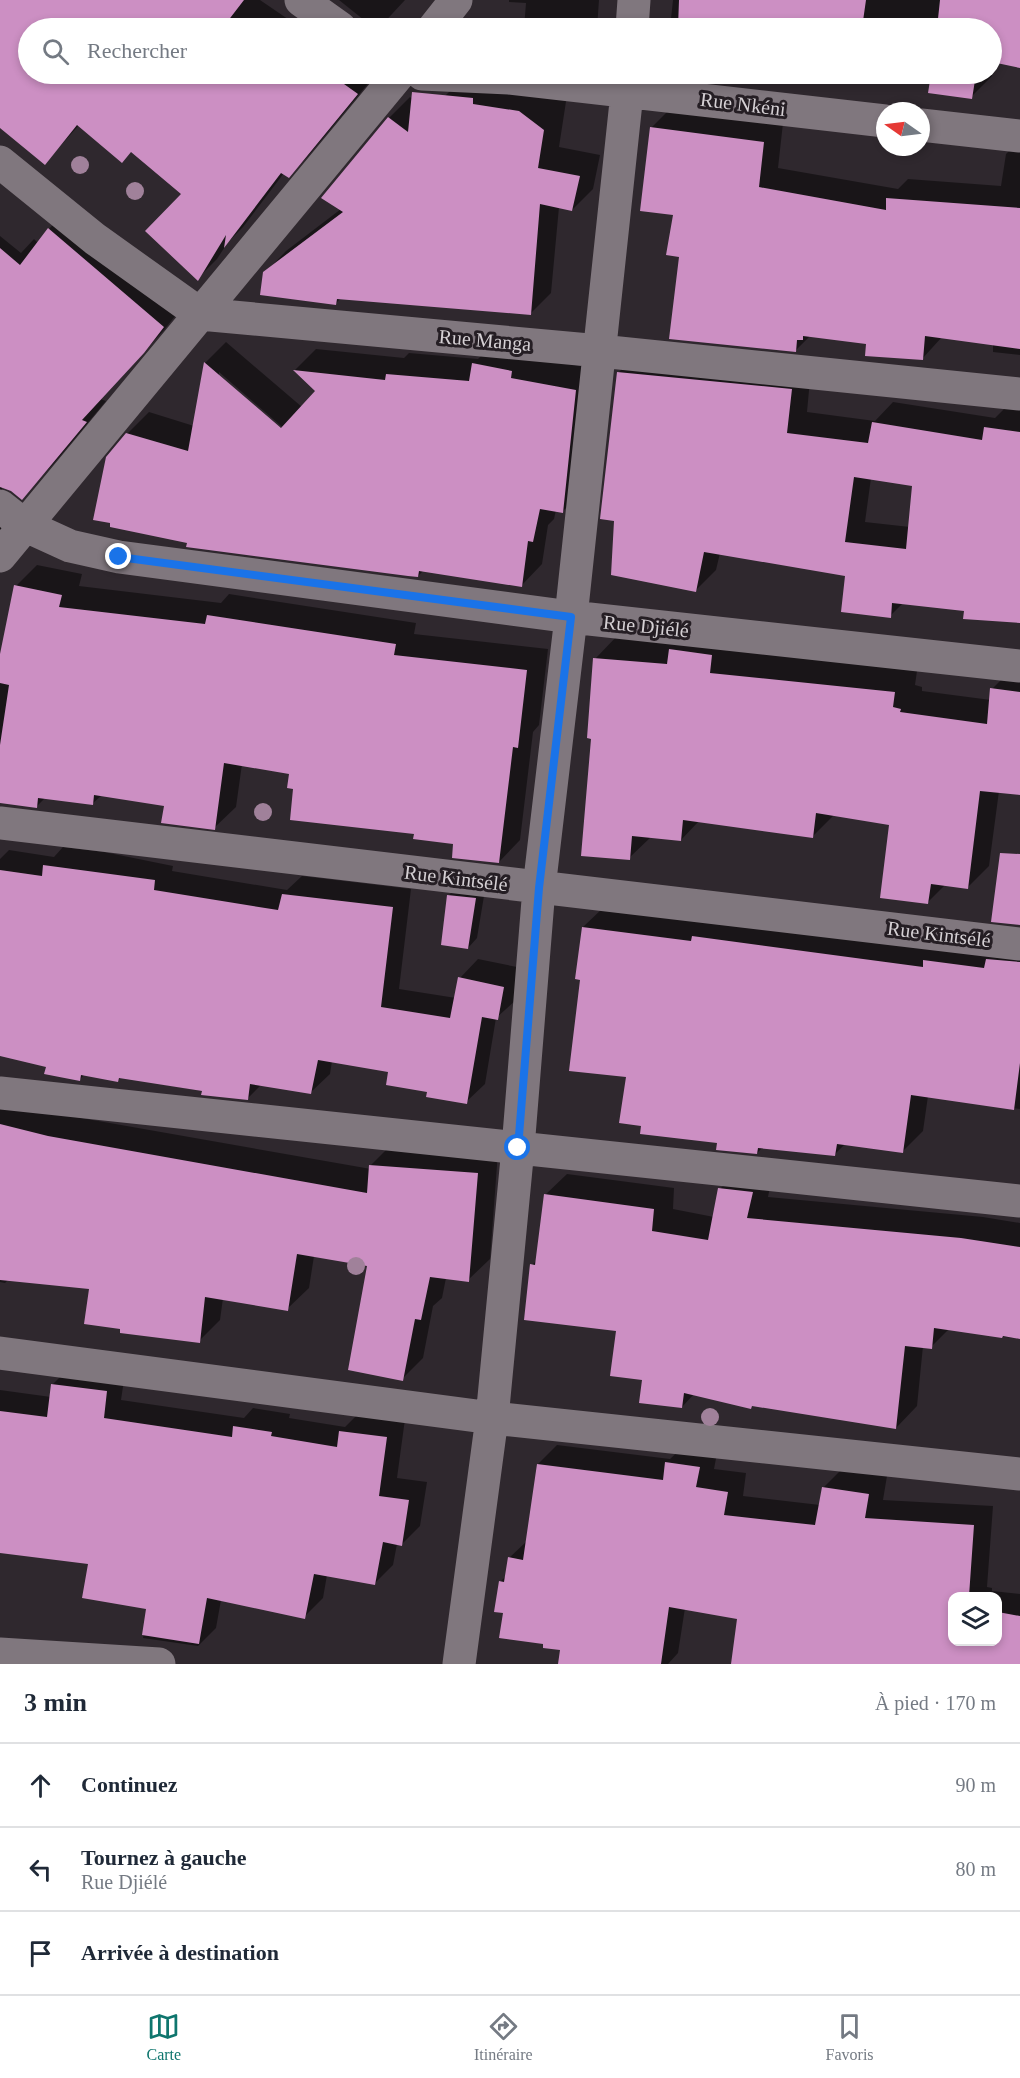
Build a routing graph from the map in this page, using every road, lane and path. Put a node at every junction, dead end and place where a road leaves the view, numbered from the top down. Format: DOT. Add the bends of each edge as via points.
graph roads {
  1 [pos="301,0"];
  2 [pos="456,0"];
  3 [pos="634,0"];
  4 [pos="326,18"];
  5 [pos="442,18"];
  6 [pos="633,18"];
  7 [pos="391,84"];
  8 [pos="629,84"];
  9 [pos="642,84"];
  10 [pos="876,120"];
  11 [pos="930,126"];
  12 [pos="1020,136"];
  13 [pos="0,162"];
  14 [pos="200,314"];
  15 [pos="600,351"];
  16 [pos="1020,394"];
  17 [pos="12,516"];
  18 [pos="0,556"];
  19 [pos="571,617"];
  20 [pos="1020,666"];
  21 [pos="0,824"];
  22 [pos="539,888"];
  23 [pos="1020,944"];
  24 [pos="0,1093"];
  25 [pos="518,1148"];
  26 [pos="1020,1201"];
  27 [pos="0,1353"];
  28 [pos="492,1418"];
  29 [pos="1020,1474"];
  30 [pos="0,1654"];
  31 [pos="159,1664"];
  32 [pos="459,1664"];
  1 -- 4 [label="street"];
  2 -- 5 [label="street"];
  3 -- 6 [label="street"];
  7 -- 14 [label="street"];
  8 -- 15 [label="street"];
  9 -- 10 [label="street, Rue Nkéni"];
  11 -- 12 [label="street"];
  13 -- 14 [label="street" via="95,239"];
  14 -- 15 [label="street, Rue Manga"];
  14 -- 17 [label="street"];
  15 -- 16 [label="street, Rue Manga"];
  15 -- 19 [label="street"];
  17 -- 18 [label="street"];
  17 -- 19 [label="street, Rue Djiélé" via="70,546 119,557"];
  19 -- 20 [label="street, Rue Djiélé"];
  19 -- 22 [label="street"];
  21 -- 22 [label="street, Rue Kintsélé"];
  22 -- 23 [label="street, Rue Kintsélé"];
  22 -- 25 [label="street"];
  24 -- 25 [label="street"];
  25 -- 26 [label="street"];
  25 -- 28 [label="street"];
  27 -- 28 [label="street"];
  28 -- 29 [label="street"];
  28 -- 32 [label="street"];
  30 -- 31 [label="street"];
}
